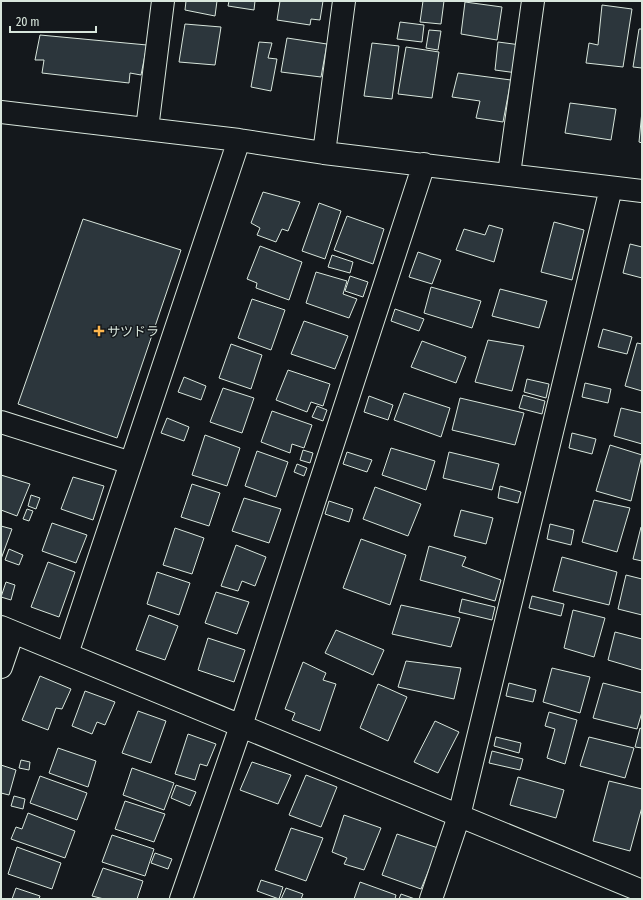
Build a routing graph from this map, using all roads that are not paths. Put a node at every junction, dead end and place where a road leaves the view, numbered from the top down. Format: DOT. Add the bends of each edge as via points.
graph roads {
  1 [pos="163,1"];
  2 [pos="344,1"];
  3 [pos="533,1"];
  4 [pos="1,112"];
  5 [pos="147,129"];
  6 [pos="239,140"];
  7 [pos="324,153"];
  8 [pos="424,164"];
  9 [pos="509,174"];
  10 [pos="611,188"];
  11 [pos="642,191"];
  12 [pos="1,422"];
  13 [pos="131,463"];
  14 [pos="7,630"];
  15 [pos="67,654"];
  16 [pos="1,667"];
  17 [pos="240,726"];
  18 [pos="459,816"];
  19 [pos="642,891"];
  20 [pos="181,899"];
  21 [pos="432,899"];
  1 -- 5 [label="street"];
  2 -- 7 [label="street"];
  3 -- 9 [label="street"];
  4 -- 5 [label="street"];
  5 -- 6 [label="street"];
  6 -- 7 [label="street"];
  6 -- 13 [label="street"];
  7 -- 8 [label="street"];
  8 -- 9 [label="street"];
  8 -- 17 [label="street"];
  9 -- 10 [label="street"];
  10 -- 11 [label="street"];
  10 -- 18 [label="street"];
  12 -- 13 [label="street"];
  13 -- 15 [label="street"];
  14 -- 15 [label="street"];
  14 -- 16 [label="street"];
  15 -- 17 [label="street"];
  17 -- 18 [label="street"];
  17 -- 20 [label="street"];
  18 -- 19 [label="street"];
  18 -- 21 [label="street"];
}
